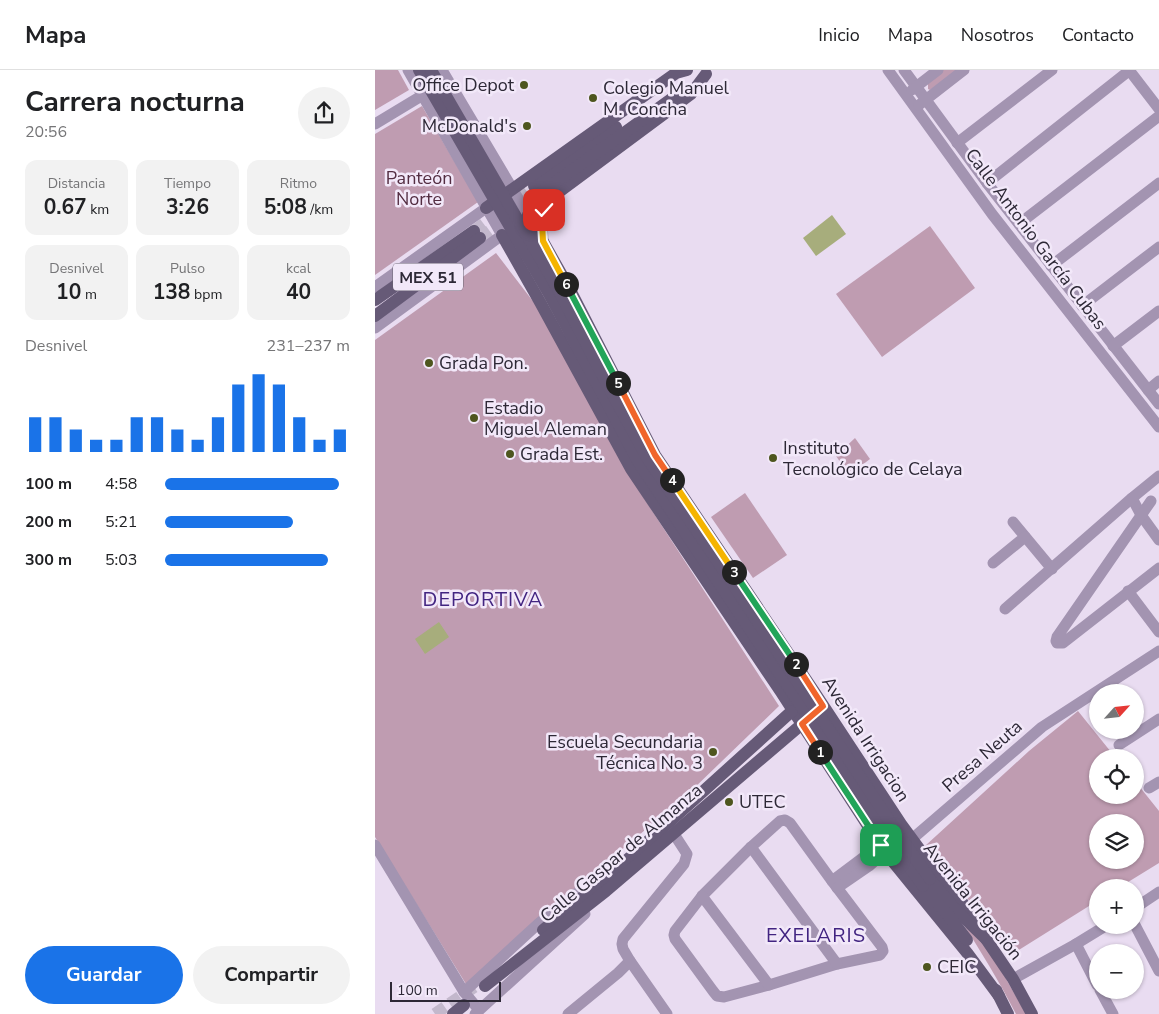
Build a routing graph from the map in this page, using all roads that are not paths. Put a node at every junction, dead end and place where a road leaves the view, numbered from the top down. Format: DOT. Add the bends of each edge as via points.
graph roads {
  1 [pos="408,70"];
  2 [pos="419,70"];
  3 [pos="431,70"];
  4 [pos="442,70"];
  5 [pos="687,70"];
  6 [pos="888,70"];
  7 [pos="903,70"];
  8 [pos="938,70"];
  9 [pos="964,70"];
  10 [pos="1052,70"];
  11 [pos="1130,70"];
  12 [pos="672,72"];
  13 [pos="704,72"];
  14 [pos="450,84"];
  15 [pos="916,87"];
  16 [pos="423,95"];
  17 [pos="907,95"];
  18 [pos="921,104"];
  19 [pos="1159,109"];
  20 [pos="1159,116"];
  21 [pos="375,124"];
  22 [pos="957,144"];
  23 [pos="987,183"];
  24 [pos="1159,183"];
  25 [pos="513,189"];
  26 [pos="540,194"];
  27 [pos="1004,204"];
  28 [pos="486,208"];
  29 [pos="992,214"];
  30 [pos="529,215"];
  31 [pos="1019,224"];
  32 [pos="502,235"];
  33 [pos="543,241"];
  34 [pos="1159,247"];
  35 [pos="1051,266"];
  36 [pos="568,286"];
  37 [pos="375,287"];
  38 [pos="375,300"];
  39 [pos="540,302"];
  40 [pos="1082,306"];
  41 [pos="1159,311"];
  42 [pos="375,316"];
  43 [pos="375,328"];
  44 [pos="592,334"];
  45 [pos="562,341"];
  46 [pos="1113,346"];
  47 [pos="1159,381"];
  48 [pos="1148,390"];
  49 [pos="1159,404"];
  50 [pos="1159,427"];
  51 [pos="1159,476"];
  52 [pos="1131,498"];
  53 [pos="1151,501"];
  54 [pos="1141,515"];
  55 [pos="1013,522"];
  56 [pos="1025,537"];
  57 [pos="1159,540"];
  58 [pos="993,563"];
  59 [pos="1159,568"];
  60 [pos="1052,569"];
  61 [pos="734,572"];
  62 [pos="711,589"];
  63 [pos="1128,591"];
  64 [pos="1005,608"];
  65 [pos="762,614"];
  66 [pos="737,628"];
  67 [pos="1159,632"];
  68 [pos="1159,651"];
  69 [pos="823,706"];
  70 [pos="793,711"];
  71 [pos="1159,719"];
  72 [pos="802,724"];
  73 [pos="846,742"];
  74 [pos="1119,745"];
  75 [pos="818,749"];
  76 [pos="674,834"];
  77 [pos="912,839"];
  78 [pos="375,845"];
  79 [pos="751,847"];
  80 [pos="883,848"];
  81 [pos="635,853"];
  82 [pos="926,882"];
  83 [pos="834,885"];
  84 [pos="607,891"];
  85 [pos="1159,892"];
  86 [pos="702,896"];
  87 [pos="1144,902"];
  88 [pos="1092,934"];
  89 [pos="1140,934"];
  90 [pos="986,939"];
  91 [pos="1076,944"];
  92 [pos="630,961"];
  93 [pos="837,964"];
  94 [pos="1089,969"];
  95 [pos="1159,971"];
  96 [pos="1013,979"];
  97 [pos="769,985"];
  98 [pos="465,992"];
  99 [pos="999,996"];
  100 [pos="1105,999"];
  101 [pos="464,1005"];
  102 [pos="477,1012"];
  103 [pos="662,1012"];
  104 [pos="453,1014"];
  105 [pos="568,1014"];
  106 [pos="1008,1014"];
  107 [pos="1032,1014"];
  108 [pos="1113,1014"];
  1 -- 16 [label="street"];
  2 -- 82 [label="main road, Avenida Irrigación, bridge" via="549,294 639,463 887,835"];
  3 -- 82 [label="main road, Avenida Irrigación, bridge" via="558,289 648,459 894,828"];
  4 -- 14 [label="street"];
  5 -- 12 [label="main road"];
  6 -- 17 [label="street, Calle Antonio García Cubas"];
  7 -- 15 [label="street, Calle Antonio García Cubas"];
  8 -- 15 [label="street"];
  9 -- 18 [label="street"];
  10 -- 22 [label="street"];
  11 -- 19 [label="street"];
  11 -- 23 [label="street"];
  12 -- 25 [label="main road"];
  13 -- 26 [label="main road"];
  13 -- 26 [label="main road" via="691,94"];
  14 -- 16 [label="street" via="440,82 427,88"];
  14 -- 25 [label="street"];
  15 -- 17 [label="street"];
  15 -- 18 [label="street, Calle Antonio García Cubas"];
  16 -- 21 [label="street"];
  16 -- 28 [label="street"];
  17 -- 18 [label="street, Calle Antonio García Cubas"];
  18 -- 22 [label="street, Calle Antonio García Cubas"];
  18 -- 29 [label="street, Calle Antonio García Cubas"];
  20 -- 31 [label="street"];
  22 -- 23 [label="street, Calle Antonio García Cubas"];
  23 -- 27 [label="street, Calle Antonio García Cubas"];
  24 -- 35 [label="street"];
  25 -- 28 [label="main road"];
  25 -- 30 [label="street"];
  26 -- 30 [label="main road"];
  26 -- 33 [label="street"];
  27 -- 29 [label="street"];
  27 -- 31 [label="street, Calle Antonio García Cubas"];
  28 -- 32 [label="street"];
  28 -- 37 [label="street"];
  29 -- 50 [label="street, Calle Antonio García Cubas"];
  30 -- 32 [label="street"];
  30 -- 33 [label="main road, Avenida Irrigacion"];
  31 -- 35 [label="street, Calle Antonio García Cubas"];
  32 -- 39 [label="main road"];
  32 -- 43 [label="street"];
  33 -- 36 [label="main road, Avenida Irrigacion"];
  34 -- 40 [label="street"];
  35 -- 40 [label="street, Calle Antonio García Cubas"];
  36 -- 39 [label="street" via="557,282 548,285"];
  36 -- 44 [label="main road, Avenida Irrigacion"];
  38 -- 42 [label="main road, MEX 51" via="477,234"];
  39 -- 45 [label="main road"];
  40 -- 46 [label="street, Calle Antonio García Cubas"];
  41 -- 46 [label="street"];
  44 -- 45 [label="street" via="579,344"];
  44 -- 61 [label="main road, Avenida Irrigacion" via="655,455"];
  45 -- 62 [label="main road" via="631,469"];
  46 -- 48 [label="street, Calle Antonio García Cubas"];
  47 -- 48 [label="street"];
  48 -- 49 [label="street, Calle Antonio García Cubas"];
  51 -- 52 [label="street"];
  52 -- 54 [label="street"];
  52 -- 60 [label="street"];
  53 -- 54 [label="street"];
  54 -- 57 [label="street"];
  54 -- 63 [label="street" via="1057,637 1057,643 1063,643"];
  55 -- 56 [label="street"];
  56 -- 58 [label="street"];
  56 -- 60 [label="street"];
  59 -- 63 [label="street"];
  60 -- 64 [label="street"];
  61 -- 62 [label="street" via="730,586"];
  61 -- 65 [label="main road, Avenida Irrigacion"];
  62 -- 66 [label="main road"];
  63 -- 67 [label="street"];
  65 -- 66 [label="main road" via="747,613 739,619"];
  65 -- 69 [label="main road, Avenida Irrigacion"];
  66 -- 70 [label="main road"];
  68 -- 77 [label="street, Presa Neuta" via="1042,727"];
  69 -- 72 [label="main road, Calle Gaspar de Almanza"];
  69 -- 73 [label="main road, Avenida Irrigacion"];
  70 -- 72 [label="main road"];
  70 -- 81 [label="main road, Calle Gaspar de Almanza"];
  71 -- 74 [label="street"];
  72 -- 75 [label="main road"];
  72 -- 76 [label="main road, Calle Gaspar de Almanza"];
  73 -- 75 [label="street" via="838,737 829,737"];
  73 -- 77 [label="main road, Avenida Irrigacion"];
  75 -- 80 [label="main road"];
  76 -- 84 [label="main road, Calle Gaspar de Almanza"];
  76 -- 92 [label="street" via="687,854 684,864 623,940 623,948"];
  77 -- 90 [label="main road, Avenida Irrigacion" via="962,902"];
  78 -- 98 [label="street"];
  79 -- 83 [label="street" via="785,820"];
  79 -- 86 [label="street"];
  79 -- 93 [label="street"];
  80 -- 83 [label="street"];
  80 -- 99 [label="main road"];
  81 -- 84 [label="main road, Calle Gaspar de Almanza" via="484,984"];
  81 -- 98 [label="street" via="556,909"];
  82 -- 90 [label="main road, Avenida Irrigación"];
  82 -- 99 [label="main road, Avenida Irrigación" via="973,948"];
  83 -- 93 [label="street" via="883,951"];
  84 -- 102 [label="street"];
  85 -- 87 [label="street"];
  86 -- 97 [label="street"];
  86 -- 97 [label="street" via="674,935 713,991 724,997"];
  88 -- 91 [label="street"];
  89 -- 95 [label="street"];
  90 -- 96 [label="main road, Avenida Irrigación"];
  91 -- 94 [label="street"];
  91 -- 96 [label="street"];
  92 -- 103 [label="street"];
  92 -- 105 [label="street"];
  93 -- 97 [label="street"];
  96 -- 107 [label="main road, Avenida Irrigación"];
  98 -- 102 [label="street"];
  99 -- 106 [label="main road, Avenida Irrigación"];
  100 -- 108 [label="street"];
  101 -- 104 [label="main road"];
}
